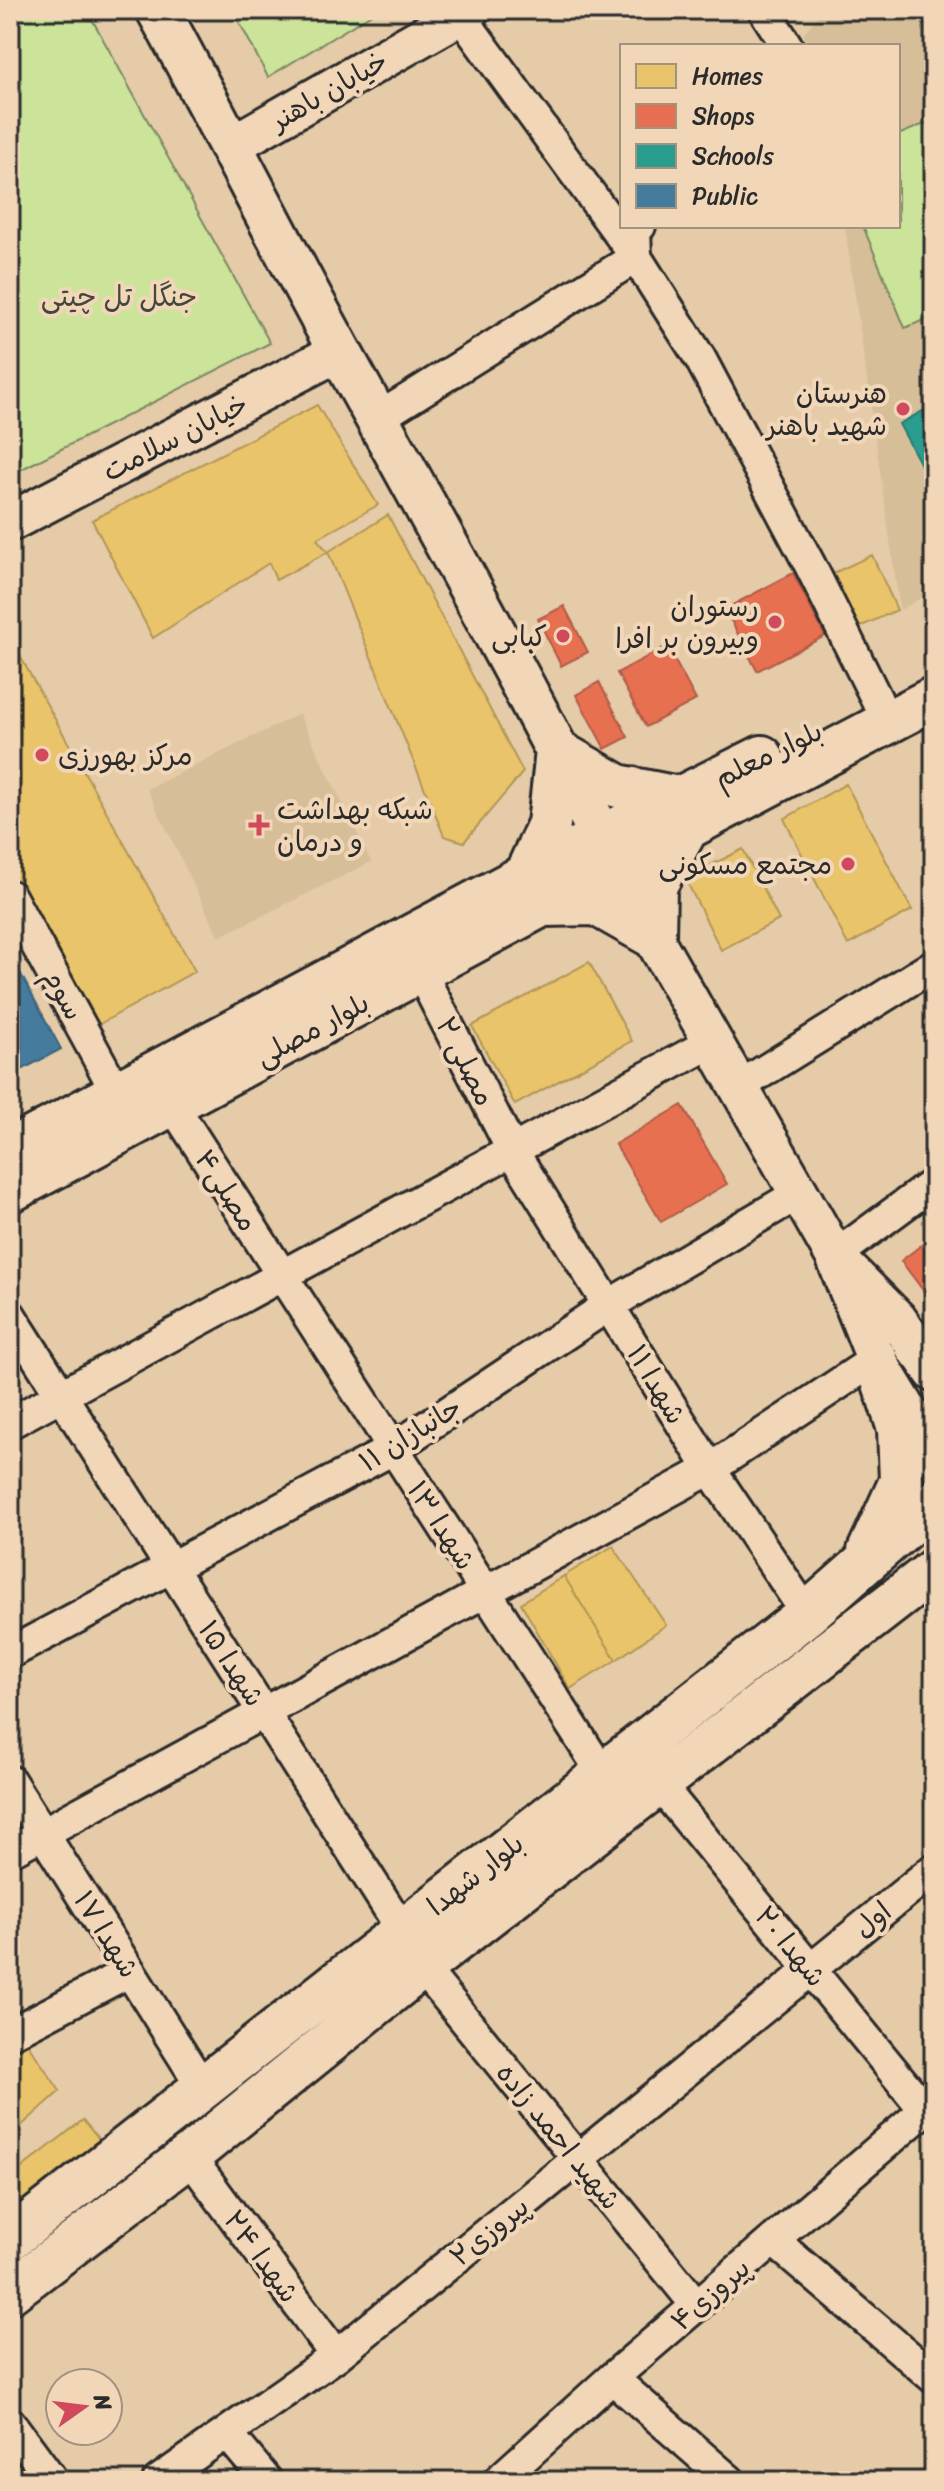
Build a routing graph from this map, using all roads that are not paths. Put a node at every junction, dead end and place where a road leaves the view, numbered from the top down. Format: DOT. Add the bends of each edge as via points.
graph roads {
  1 [pos="158,10"];
  2 [pos="764,10"];
  3 [pos="465,12"];
  4 [pos="786,44"];
  5 [pos="232,145"];
  6 [pos="637,228"];
  7 [pos="636,257"];
  8 [pos="340,351"];
  9 [pos="378,418"];
  10 [pos="10,522"];
  11 [pos="934,669"];
  12 [pos="934,698"];
  13 [pos="877,700"];
  14 [pos="557,751"];
  15 [pos="683,813"];
  16 [pos="607,852"];
  17 [pos="535,890"];
  18 [pos="10,896"];
  19 [pos="654,937"];
  20 [pos="934,965"];
  21 [pos="420,971"];
  22 [pos="714,1041"];
  23 [pos="740,1086"];
  24 [pos="117,1093"];
  25 [pos="172,1104"];
  26 [pos="10,1150"];
  27 [pos="512,1150"];
  28 [pos="934,1183"];
  29 [pos="10,1191"];
  30 [pos="798,1194"];
  31 [pos="835,1256"];
  32 [pos="283,1275"];
  33 [pos="609,1305"];
  34 [pos="10,1315"];
  35 [pos="876,1359"];
  36 [pos="928,1359"];
  37 [pos="62,1395"];
  38 [pos="10,1423"];
  39 [pos="393,1449"];
  40 [pos="934,1454"];
  41 [pos="710,1469"];
  42 [pos="934,1502"];
  43 [pos="170,1567"];
  44 [pos="861,1567"];
  45 [pos="934,1570"];
  46 [pos="485,1591"];
  47 [pos="883,1608"];
  48 [pos="934,1609"];
  49 [pos="807,1614"];
  50 [pos="10,1653"];
  51 [pos="263,1712"];
  52 [pos="603,1774"];
  53 [pos="10,1781"];
  54 [pos="658,1783"];
  55 [pos="43,1833"];
  56 [pos="10,1851"];
  57 [pos="934,1869"];
  58 [pos="412,1949"];
  59 [pos="810,1969"];
  60 [pos="130,1971"];
  61 [pos="10,2034"];
  62 [pos="203,2088"];
  63 [pos="929,2110"];
  64 [pos="189,2156"];
  65 [pos="577,2159"];
  66 [pos="10,2239"];
  67 [pos="773,2240"];
  68 [pos="10,2292"];
  69 [pos="697,2306"];
  70 [pos="336,2356"];
  71 [pos="612,2378"];
  72 [pos="934,2378"];
  73 [pos="10,2423"];
  74 [pos="227,2433"];
  75 [pos="53,2481"];
  76 [pos="158,2481"];
  77 [pos="267,2481"];
  78 [pos="498,2481"];
  79 [pos="730,2481"];
  1 -- 5 [label="main road"];
  2 -- 4 [label="street"];
  3 -- 5 [label="street, خیابان باهنر"];
  3 -- 7 [label="street"];
  5 -- 8 [label="main road"];
  6 -- 7 [label="street"];
  7 -- 9 [label="street"];
  7 -- 13 [label="street" via="700,358"];
  8 -- 9 [label="main road"];
  8 -- 10 [label="street, خیابان سلامت"];
  9 -- 14 [label="main road"];
  11 -- 13 [label="main road, بلوار معلم"];
  12 -- 15 [label="main road, بلوار معلم"];
  13 -- 15 [label="main road, بلوار معلم"];
  14 -- 15 [label="main road" via="618,786"];
  14 -- 16 [label="main road"];
  14 -- 17 [label="main road"];
  15 -- 16 [label="main road, بلوار معلم"];
  15 -- 19 [label="main road" via="655,886"];
  16 -- 17 [label="main road, بلوار مصلی"];
  16 -- 19 [label="street"];
  17 -- 19 [label="main road" via="596,904"];
  17 -- 21 [label="main road, بلوار مصلی"];
  17 -- 24 [label="main road, بلوار مصلی"];
  18 -- 24 [label="street, سوم"];
  19 -- 22 [label="street"];
  20 -- 23 [label="street"];
  21 -- 25 [label="main road, بلوار مصلی"];
  21 -- 27 [label="street, مصلی ۲"];
  22 -- 23 [label="street"];
  22 -- 27 [label="street"];
  23 -- 30 [label="street"];
  24 -- 26 [label="main road, بلوار مصلی"];
  25 -- 29 [label="main road, بلوار مصلی"];
  25 -- 32 [label="street, مصلی۴"];
  27 -- 32 [label="street"];
  27 -- 33 [label="street, شهدا ۱۱"];
  28 -- 31 [label="street"];
  30 -- 31 [label="street"];
  30 -- 33 [label="street, جانبازان ۱۱"];
  31 -- 35 [label="street"];
  31 -- 36 [label="street"];
  32 -- 37 [label="street"];
  32 -- 39 [label="street, شهدا ۱۳"];
  33 -- 39 [label="street, جانبازان ۱۱"];
  33 -- 41 [label="street, شهدا ۱۱"];
  34 -- 37 [label="street, شهدا ۱۵"];
  35 -- 40 [label="street"];
  35 -- 41 [label="street"];
  35 -- 44 [label="main road" via="899,1429 901,1481"];
  37 -- 38 [label="street"];
  37 -- 43 [label="street, شهدا ۱۵"];
  39 -- 43 [label="street, جانبازان ۱۱"];
  39 -- 46 [label="street, شهدا ۱۳"];
  41 -- 46 [label="street"];
  41 -- 49 [label="street, شهدا ۱۱"];
  42 -- 44 [label="main road, بلوار شهدا"];
  43 -- 50 [label="street, جانبازان ۱۱"];
  43 -- 51 [label="street, شهدا ۱۵"];
  44 -- 49 [label="main road, بلوار شهدا"];
  45 -- 47 [label="main road, بلوار شهدا"];
  46 -- 51 [label="street"];
  46 -- 52 [label="street, شهدا ۱۳"];
  47 -- 48 [label="main road"];
  47 -- 54 [label="main road, بلوار شهدا"];
  49 -- 52 [label="main road, بلوار شهدا"];
  51 -- 55 [label="street"];
  51 -- 58 [label="street, شهدا ۱۵"];
  52 -- 58 [label="main road, بلوار شهدا"];
  53 -- 55 [label="street, شهدا ۱۷"];
  54 -- 58 [label="main road, بلوار شهدا"];
  54 -- 59 [label="street, شهدا ۲۰"];
  55 -- 56 [label="street"];
  55 -- 60 [label="street, شهدا ۱۷"];
  57 -- 59 [label="street, اول"];
  58 -- 62 [label="main road, بلوار شهدا"];
  58 -- 64 [label="main road, بلوار شهدا"];
  58 -- 65 [label="street, شهید احمد زاده"];
  59 -- 63 [label="street, شهدا ۲۰"];
  59 -- 65 [label="street, پیروزی۲"];
  60 -- 61 [label="street"];
  60 -- 62 [label="street, شهدا ۱۷"];
  62 -- 66 [label="main road, بلوار شهدا"];
  63 -- 67 [label="street, پیروزی۴"];
  64 -- 68 [label="main road, بلوار شهدا"];
  64 -- 70 [label="street, شهدا ۲۴"];
  65 -- 69 [label="street, شهید احمد زاده"];
  65 -- 70 [label="street, پیروزی۲"];
  67 -- 69 [label="street, پیروزی۴"];
  67 -- 72 [label="street"];
  69 -- 71 [label="street, پیروزی۴"];
  70 -- 74 [label="street, پیروزی۲"];
  71 -- 78 [label="street, پیروزی۴"];
  71 -- 79 [label="street"];
  73 -- 75 [label="street"];
  74 -- 76 [label="street, پیروزی۲"];
  74 -- 77 [label="street"];
}
